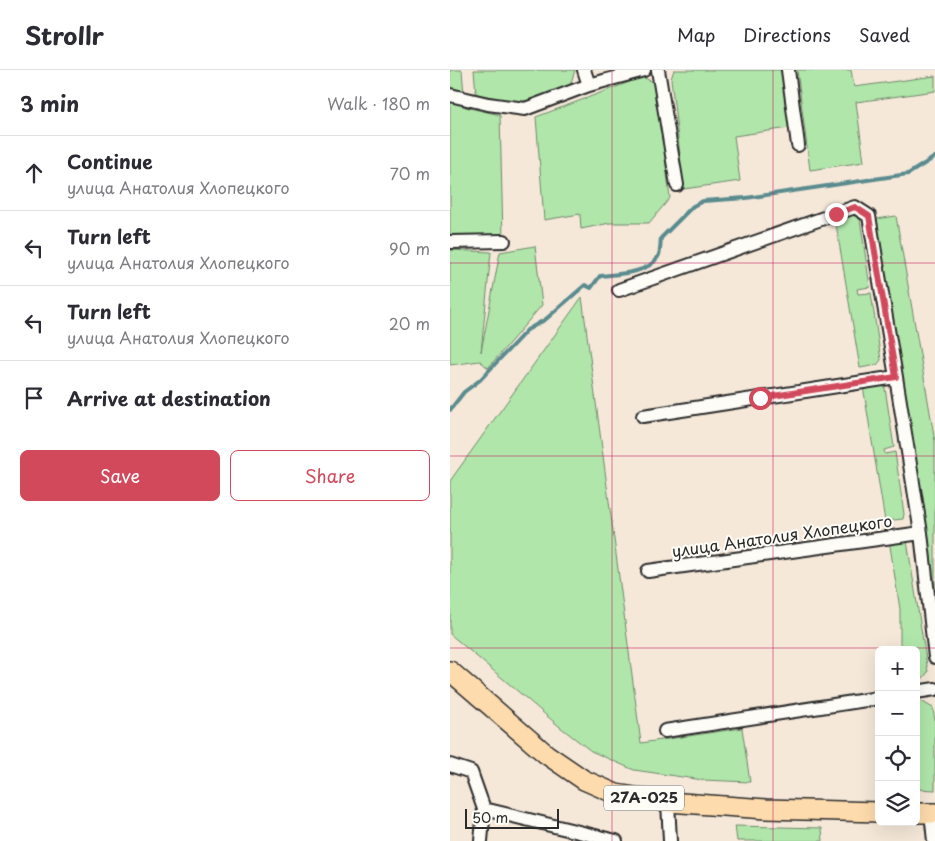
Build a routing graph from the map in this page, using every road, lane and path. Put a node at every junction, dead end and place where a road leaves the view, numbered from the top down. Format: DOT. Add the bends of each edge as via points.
graph roads {
  1 [pos="584,70"];
  2 [pos="644,70"];
  3 [pos="658,70"];
  4 [pos="788,70"];
  5 [pos="589,85"];
  6 [pos="450,95"];
  7 [pos="798,144"];
  8 [pos="677,185"];
  9 [pos="504,240"];
  10 [pos="450,242"];
  11 [pos="619,290"];
  12 [pos="896,377"];
  13 [pos="643,416"];
  14 [pos="920,533"];
  15 [pos="648,571"];
  16 [pos="935,657"];
  17 [pos="450,671"];
  18 [pos="935,689"];
  19 [pos="920,691"];
  20 [pos="875,699"];
  21 [pos="665,731"];
  22 [pos="450,765"];
  23 [pos="668,802"];
  24 [pos="484,809"];
  25 [pos="875,812"];
  26 [pos="927,813"];
  27 [pos="481,841"];
  28 [pos="616,841"];
  29 [pos="670,841"];
  30 [pos="934,841"];
  1 -- 5 [label="street"];
  2 -- 5 [label="street"];
  3 -- 8 [label="street"];
  4 -- 7 [label="street"];
  5 -- 6 [label="street" via="525,109"];
  9 -- 10 [label="street"];
  11 -- 12 [label="street" via="855,207 869,216"];
  12 -- 13 [label="street"];
  12 -- 14 [label="street"];
  14 -- 15 [label="street, улица Анатолия Хлопецкого"];
  14 -- 16 [label="street"];
  17 -- 23 [label="main road, 27А-025" via="546,754 584,780 616,794"];
  18 -- 19 [label="street"];
  20 -- 21 [label="street"];
  22 -- 24 [label="street" via="471,772"];
  23 -- 25 [label="main road, 27А-025"];
  23 -- 29 [label="street"];
  24 -- 27 [label="street"];
  24 -- 28 [label="street"];
  26 -- 30 [label="street"];
}
